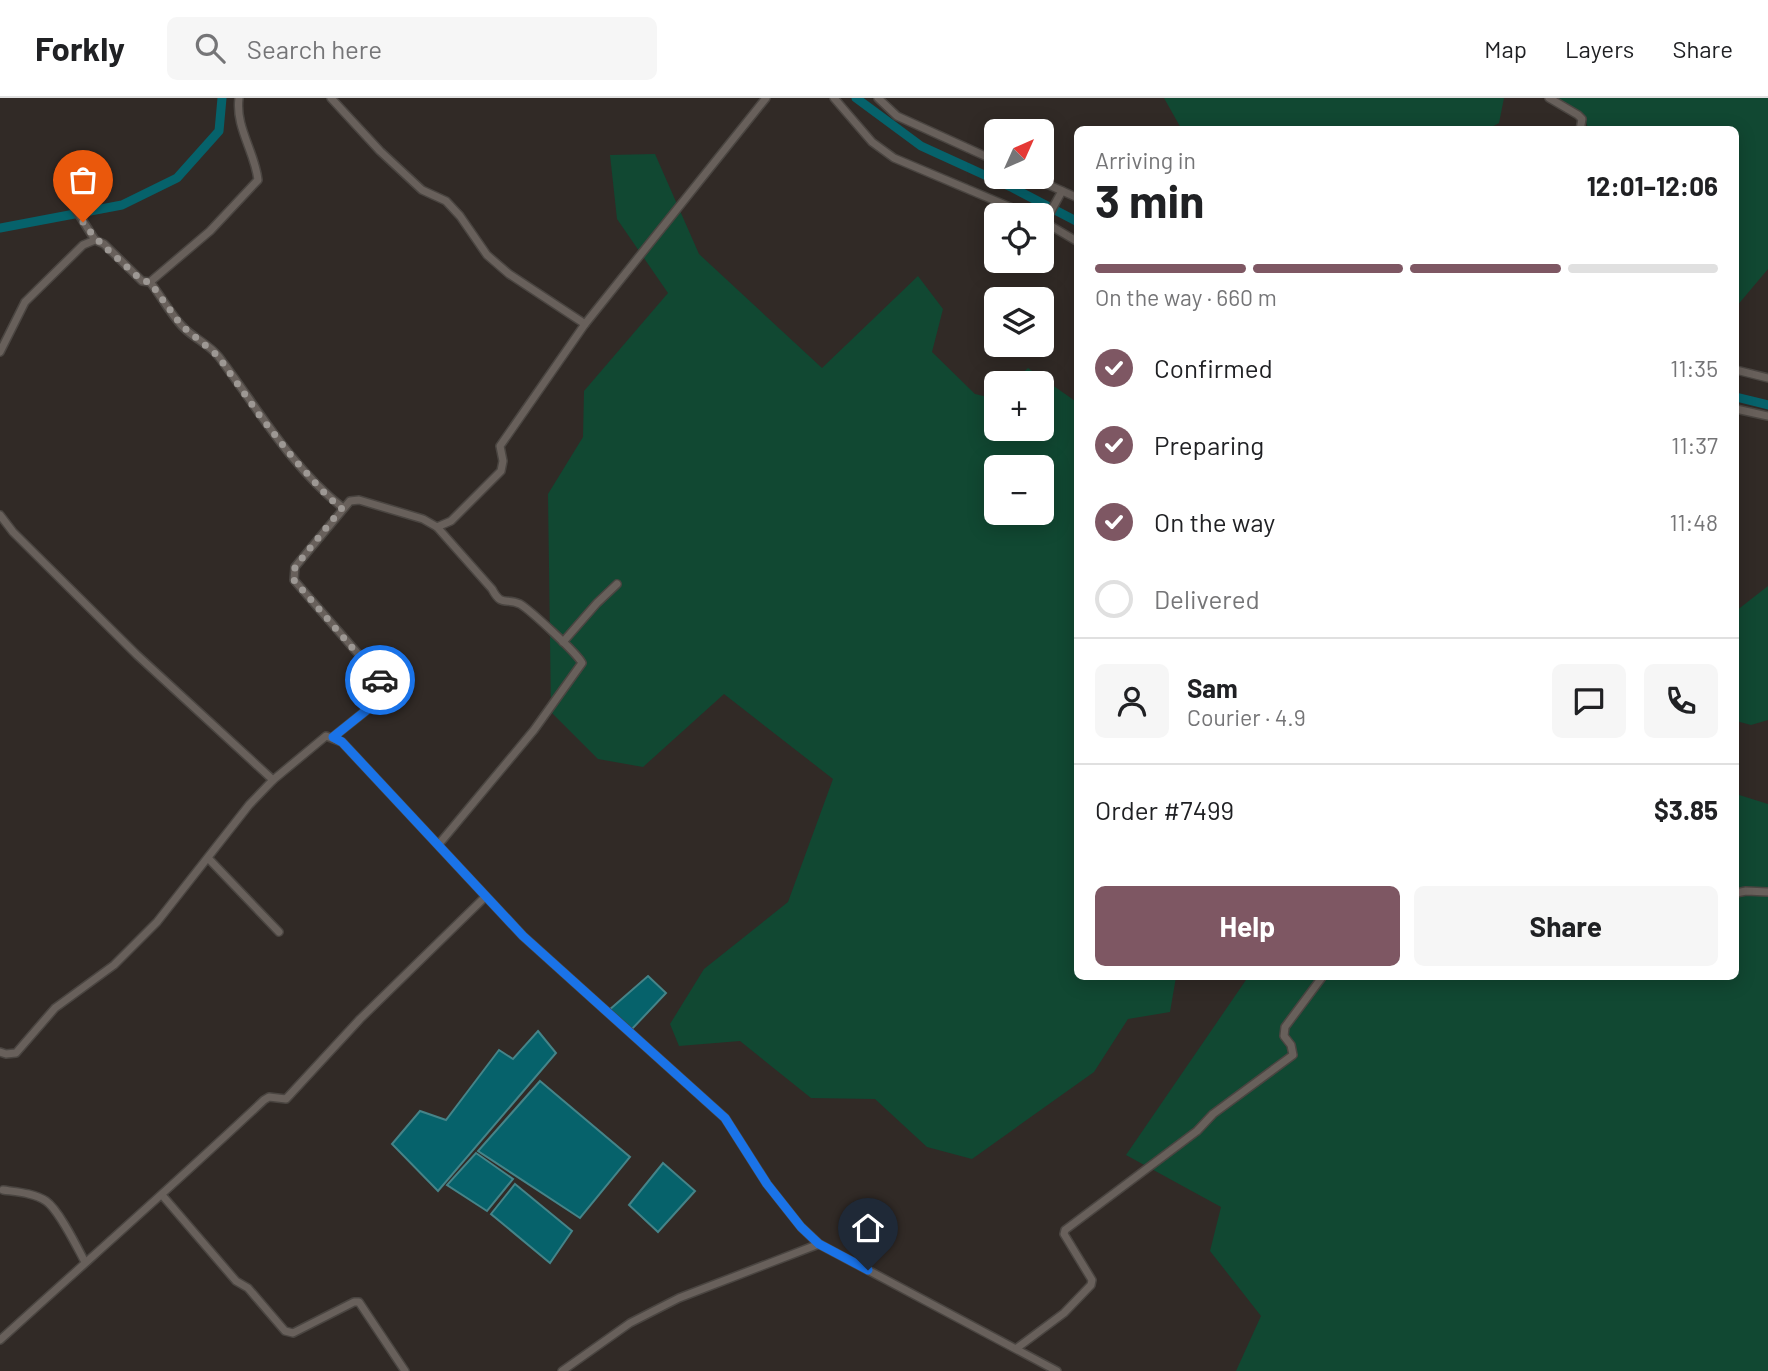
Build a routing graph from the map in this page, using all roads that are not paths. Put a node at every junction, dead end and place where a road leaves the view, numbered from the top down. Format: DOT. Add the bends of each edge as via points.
graph roads {
  1 [pos="239,98"];
  2 [pos="331,98"];
  3 [pos="766,98"];
  4 [pos="834,98"];
  5 [pos="878,98"];
  6 [pos="1549,98"];
  7 [pos="1581,126"];
  8 [pos="984,156"];
  9 [pos="59,183"];
  10 [pos="1054,187"];
  11 [pos="1062,191"];
  12 [pos="1074,196"];
  13 [pos="1001,203"];
  14 [pos="1054,204"];
  15 [pos="1054,226"];
  16 [pos="1074,239"];
  17 [pos="95,240"];
  18 [pos="150,282"];
  19 [pos="585,324"];
  20 [pos="0,352"];
  21 [pos="1739,371"];
  22 [pos="1768,378"];
  23 [pos="1739,410"];
  24 [pos="1768,416"];
  25 [pos="342,508"];
  26 [pos="0,514"];
  27 [pos="437,527"];
  28 [pos="617,584"];
  29 [pos="563,642"];
  30 [pos="333,737"];
  31 [pos="273,780"];
  32 [pos="439,844"];
  33 [pos="208,858"];
  34 [pos="1768,892"];
  35 [pos="1739,893"];
  36 [pos="485,897"];
  37 [pos="279,932"];
  38 [pos="1320,980"];
  39 [pos="0,1052"];
  40 [pos="3,1190"];
  41 [pos="162,1195"];
  42 [pos="819,1244"];
  43 [pos="85,1262"];
  44 [pos="0,1340"];
  45 [pos="1017,1348"];
  46 [pos="405,1371"];
  47 [pos="562,1371"];
  48 [pos="1057,1371"];
  1 -- 18 [label="street" via="238,118 258,180 210,231"];
  2 -- 19 [label="street" via="422,190 446,201 487,255"];
  3 -- 19 [label="street"];
  4 -- 13 [label="street" via="872,142 894,158"];
  5 -- 8 [label="street" via="897,116"];
  6 -- 7 [label="street" via="1578,115"];
  9 -- 17 [label="street"];
  10 -- 11 [label="street"];
  11 -- 12 [label="street"];
  11 -- 14 [label="street"];
  15 -- 16 [label="street"];
  17 -- 18 [label="street" via="142,281"];
  17 -- 20 [label="street" via="83,245 25,302"];
  18 -- 25 [label="street" via="181,325 218,356 294,459"];
  19 -- 27 [label="street" via="500,446 501,471 451,521"];
  21 -- 22 [label="street"];
  23 -- 24 [label="street"];
  25 -- 27 [label="street" via="359,500"];
  25 -- 30 [label="street" via="295,567 294,580 380,679 383,692"];
  26 -- 31 [label="street" via="137,655"];
  27 -- 29 [label="street" via="498,598 519,603"];
  28 -- 29 [label="street"];
  29 -- 32 [label="street" via="580,660 579,667"];
  30 -- 31 [label="street" via="326,736"];
  30 -- 32 [label="street"];
  31 -- 33 [label="street"];
  32 -- 36 [label="street"];
  33 -- 37 [label="street"];
  33 -- 39 [label="street" via="157,922 114,965 55,1008 16,1053"];
  34 -- 35 [label="street"];
  36 -- 41 [label="street" via="286,1098 264,1100"];
  36 -- 42 [label="street" via="725,1118 767,1184"];
  38 -- 45 [label="street" via="1285,1027 1284,1037 1293,1055 1065,1230 1091,1285 1064,1313"];
  40 -- 43 [label="street" via="48,1202"];
  41 -- 43 [label="street"];
  41 -- 46 [label="street" via="285,1331 293,1333 359,1302"];
  42 -- 45 [label="street"];
  42 -- 47 [label="street" via="679,1298 630,1323"];
  43 -- 44 [label="street"];
  45 -- 48 [label="street"];
}
